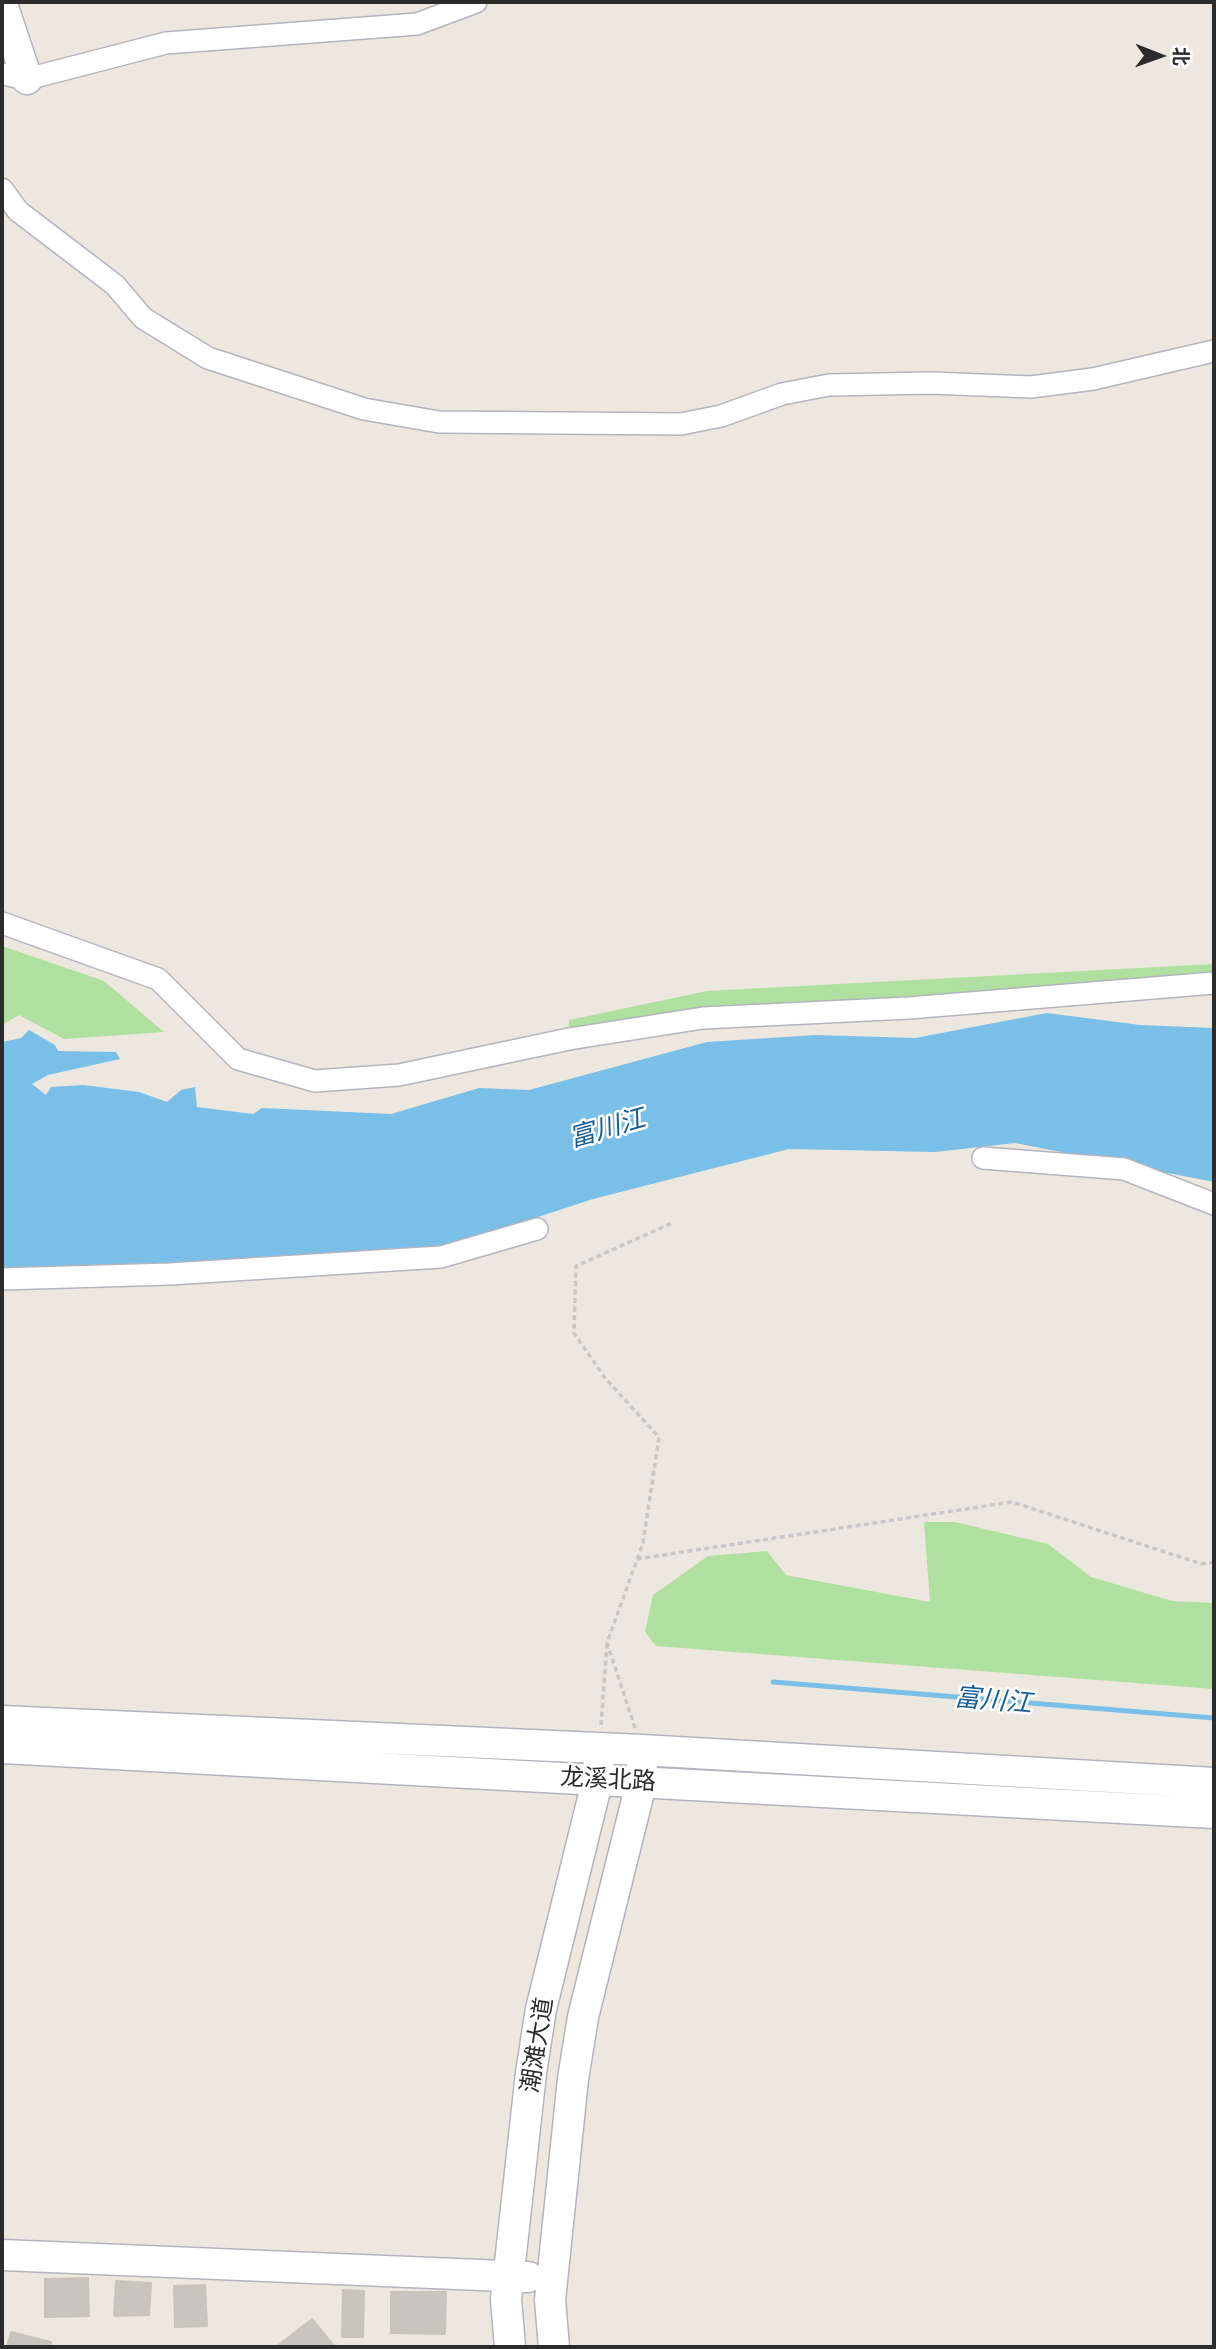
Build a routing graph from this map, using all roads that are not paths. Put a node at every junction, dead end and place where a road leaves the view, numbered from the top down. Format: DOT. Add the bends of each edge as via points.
graph roads {
  1 [pos="476,2"];
  2 [pos="2,4"];
  3 [pos="14,76"];
  4 [pos="2,189"];
  5 [pos="1214,351"];
  6 [pos="2,923"];
  7 [pos="1214,983"];
  8 [pos="983,1157"];
  9 [pos="1214,1204"];
  10 [pos="537,1229"];
  11 [pos="2,1279"];
  12 [pos="2,1721"];
  13 [pos="2,1748"];
  14 [pos="599,1748"];
  15 [pos="642,1750"];
  16 [pos="598,1778"];
  17 [pos="641,1780"];
  18 [pos="1214,1783"];
  19 [pos="1214,1813"];
  20 [pos="2,2255"];
  21 [pos="552,2276"];
  22 [pos="509,2278"];
  23 [pos="510,2347"];
  24 [pos="554,2347"];
  1 -- 3 [label="street" via="417,23 166,43"];
  2 -- 3 [label="main road"];
  4 -- 5 [label="street" via="18,211 115,285 143,318 208,358 364,409 439,422 681,424 829,385 1031,387 1093,379"];
  6 -- 7 [label="street" via="158,979 238,1059 315,1081 399,1075 569,1039 703,1018 909,1008"];
  8 -- 9 [label="street" via="1124,1169"];
  10 -- 11 [label="street" via="441,1257"];
  12 -- 14 [label="main road, 龙溪北路"];
  13 -- 16 [label="main road, 龙溪北路"];
  14 -- 15 [label="main road, 龙溪北路"];
  14 -- 16 [label="main road, 潮滩大道"];
  15 -- 17 [label="main road, 潮滩大道"];
  15 -- 18 [label="main road, 龙溪北路"];
  16 -- 17 [label="main road, 龙溪北路"];
  16 -- 22 [label="main road, 潮滩大道" via="541,2009"];
  17 -- 19 [label="main road, 龙溪北路"];
  17 -- 21 [label="main road, 潮滩大道" via="583,2017"];
  20 -- 22 [label="main road"];
  21 -- 22 [label="main road"];
  21 -- 24 [label="main road, 潮滩大道"];
  22 -- 23 [label="main road, 潮滩大道"];
}
